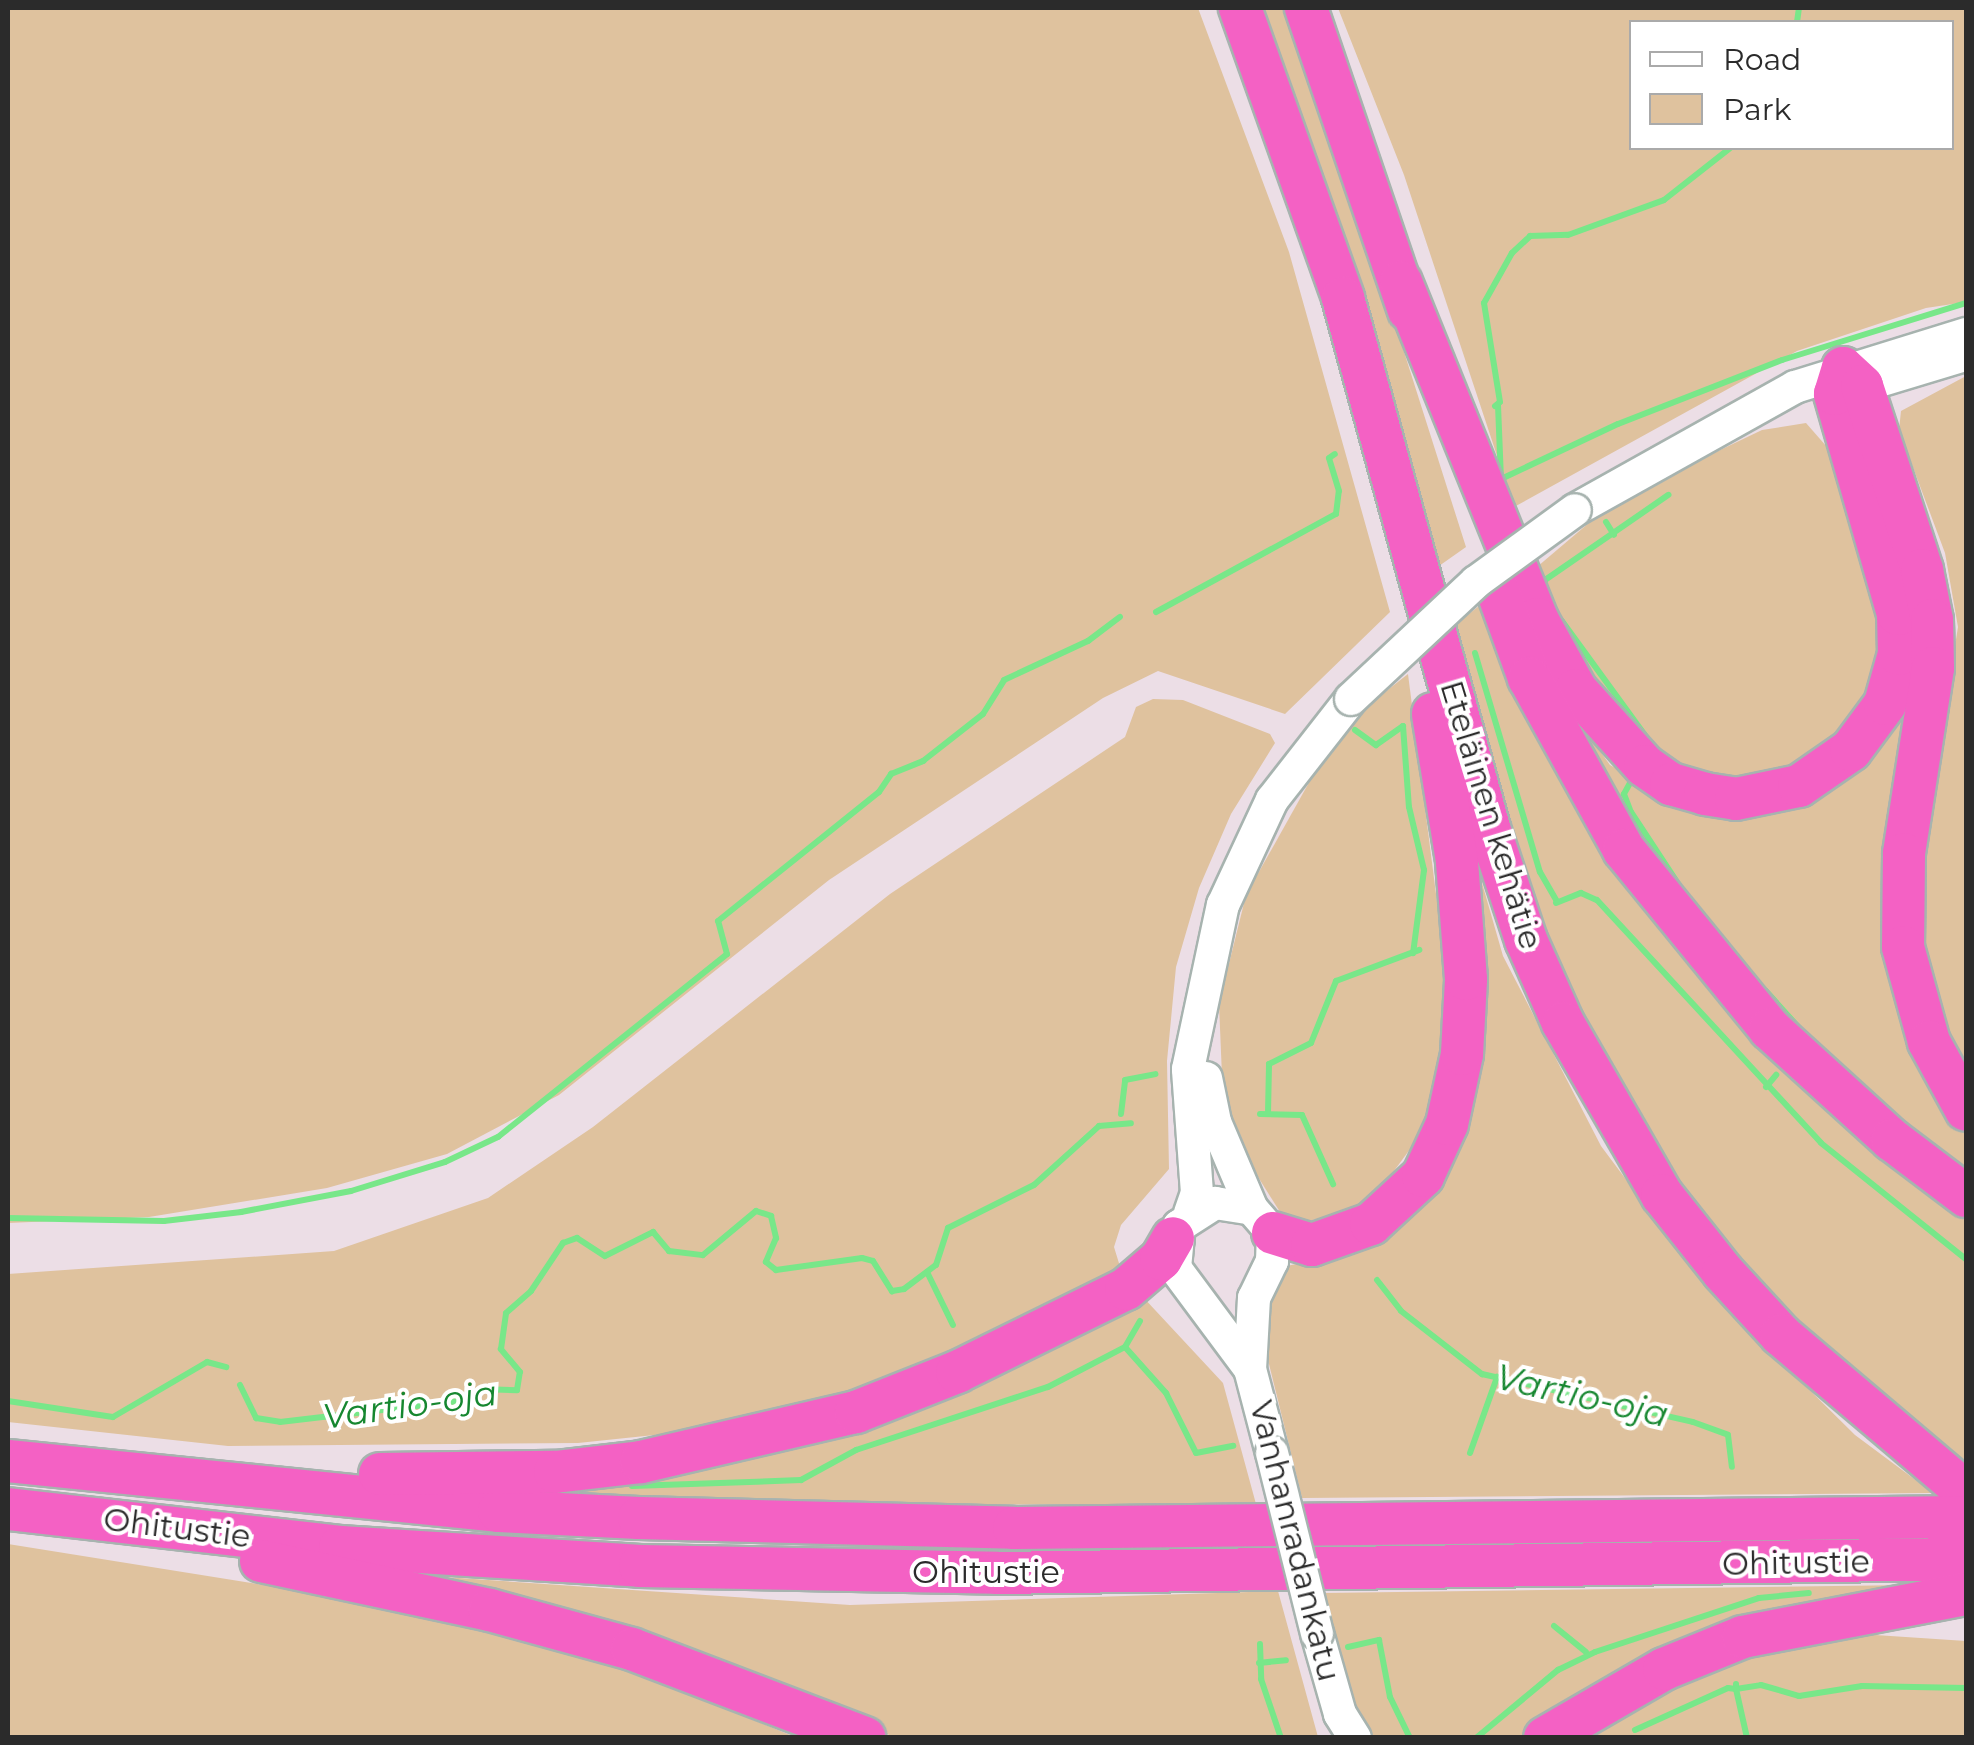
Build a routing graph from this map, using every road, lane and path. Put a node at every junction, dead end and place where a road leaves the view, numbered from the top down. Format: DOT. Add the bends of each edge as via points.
graph roads {
  1 [pos="1240,8"];
  2 [pos="1306,8"];
  3 [pos="1401,282"];
  4 [pos="1343,298"];
  5 [pos="1966,334"];
  6 [pos="1966,355"];
  7 [pos="1847,382"];
  8 [pos="1198,1029"];
  9 [pos="1966,1110"];
  10 [pos="1966,1196"];
  11 [pos="1262,1221"];
  12 [pos="1182,1226"];
  13 [pos="1250,1369"];
  14 [pos="8,1461"];
  15 [pos="112,1472"];
  16 [pos="1966,1492"];
  17 [pos="8,1509"];
  18 [pos="1966,1517"];
  19 [pos="91,1518"];
  20 [pos="1966,1559"];
  21 [pos="1966,1594"];
  22 [pos="1345,1730"];
  23 [pos="865,1738"];
  24 [pos="1545,1738"];
  1 -- 4 [label="highway, Eteläinen kehätie"];
  2 -- 3 [label="highway"];
  3 -- 7 [label="highway" via="1537,618 1576,690 1644,766 1671,784 1705,794 1776,794 1832,767 1868,732 1893,682 1898,614"];
  3 -- 10 [label="highway" via="1530,678 1624,850 1690,935 1826,1083"];
  4 -- 11 [label="highway" via="1440,751 1462,900 1465,1022 1446,1124 1412,1190 1385,1215 1340,1239 1301,1245"];
  4 -- 16 [label="highway, Eteläinen kehätie" via="1489,828 1562,1023 1662,1195 1723,1272 1860,1405"];
  5 -- 7 [label="street, Vanhanradankatu"];
  6 -- 7 [label="street, Vanhanradankatu"];
  7 -- 8 [label="street, Vanhanradankatu, bridge" via="1762,409 1576,510 1476,582 1350,700 1272,800 1238,866 1212,943"];
  7 -- 9 [label="highway" via="1922,570 1932,620 1934,668 1904,854 1903,947 1929,1042"];
  8 -- 11 [label="street, Vanhanradankatu" via="1215,1122"];
  8 -- 12 [label="street, Vanhanradankatu" via="1188,1069 1196,1193"];
  11 -- 12 [label="street" via="1215,1203"];
  11 -- 13 [label="street, Vanhanradankatu" via="1272,1262 1254,1298"];
  12 -- 13 [label="street, Vanhanradankatu" via="1179,1278"];
  12 -- 15 [label="highway" via="1161,1259 1126,1289 957,1372 856,1412 734,1443 555,1472"];
  13 -- 22 [label="street, Vanhanradankatu, bridge"];
  14 -- 15 [label="highway, Ohitustie"];
  15 -- 18 [label="highway, Ohitustie" via="499,1511 955,1526"];
  17 -- 19 [label="highway, Ohitustie"];
  19 -- 20 [label="highway, Ohitustie" via="340,1547 640,1566 997,1573"];
  19 -- 23 [label="highway" via="552,1626 649,1655"];
  21 -- 24 [label="highway" via="1857,1610 1744,1637 1664,1669"];
}
